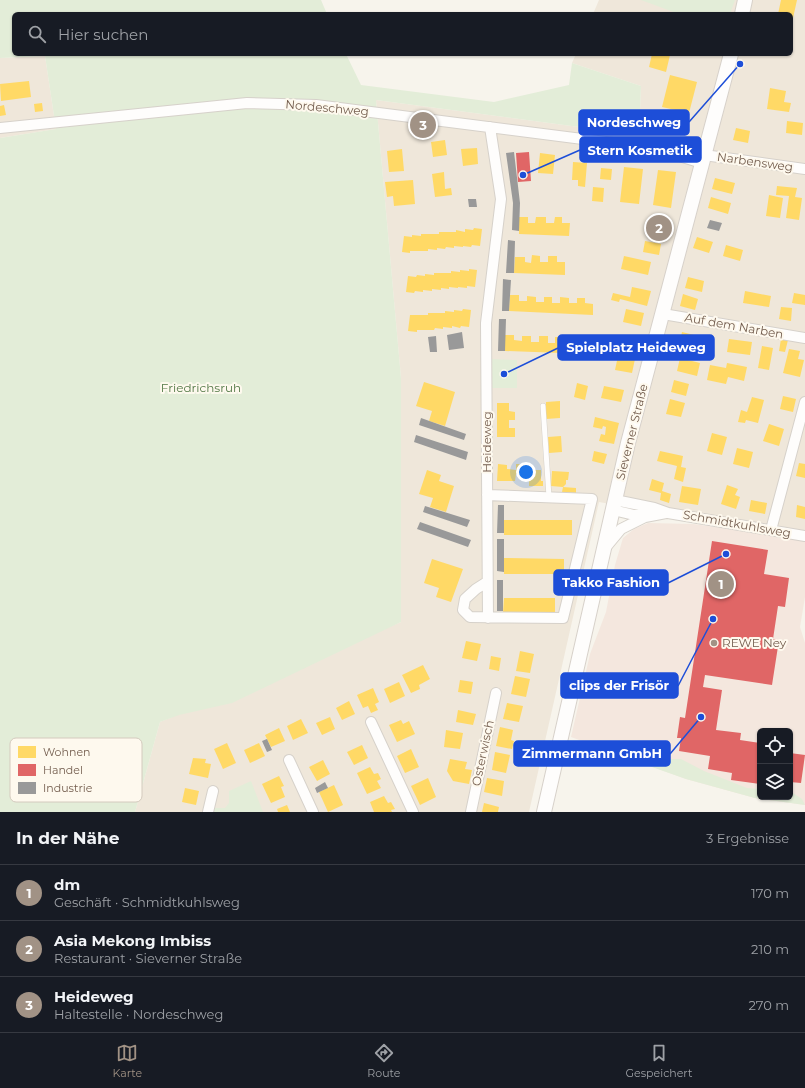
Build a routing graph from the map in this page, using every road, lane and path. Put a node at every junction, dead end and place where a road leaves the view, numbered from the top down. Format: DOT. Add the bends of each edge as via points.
graph roads {
  1 [pos="745,0"];
  2 [pos="742,12"];
  3 [pos="730,56"];
  4 [pos="490,127"];
  5 [pos="0,128"];
  6 [pos="704,156"];
  7 [pos="805,169"];
  8 [pos="663,314"];
  9 [pos="805,338"];
  10 [pos="805,402"];
  11 [pos="543,406"];
  12 [pos="487,495"];
  13 [pos="549,497"];
  14 [pos="614,505"];
  15 [pos="668,513"];
  16 [pos="654,515"];
  17 [pos="771,530"];
  18 [pos="805,536"];
  19 [pos="604,549"];
  20 [pos="487,582"];
  21 [pos="488,618"];
  22 [pos="496,693"];
  23 [pos="371,722"];
  24 [pos="289,760"];
  25 [pos="213,791"];
  26 [pos="208,812"];
  27 [pos="313,812"];
  28 [pos="413,812"];
  29 [pos="470,812"];
  30 [pos="544,812"];
  1 -- 2 [label="main road"];
  3 -- 6 [label="main road, Sieverner Straße"];
  4 -- 5 [label="street, Nordeschweg" via="316,105 247,103"];
  4 -- 6 [label="street, Nordeschweg"];
  4 -- 12 [label="street, Heideweg" via="501,200 486,323"];
  6 -- 7 [label="street, Narbensweg"];
  6 -- 8 [label="main road, Sieverner Straße"];
  8 -- 9 [label="street, Auf dem Narben"];
  8 -- 14 [label="main road, Sieverner Straße"];
  10 -- 17 [label="street"];
  11 -- 13 [label="lane"];
  12 -- 13 [label="street"];
  12 -- 20 [label="street, Heideweg"];
  13 -- 21 [label="street" via="592,499 563,618"];
  14 -- 15 [label="street, Schmidtkuhlsweg" via="654,508"];
  14 -- 16 [label="street, Schmidtkuhlsweg" via="634,515"];
  14 -- 19 [label="main road, Sieverner Straße"];
  15 -- 16 [label="street, Schmidtkuhlsweg"];
  15 -- 17 [label="street, Schmidtkuhlsweg"];
  16 -- 19 [label="street, Schmidtkuhlsweg" via="637,520 621,529"];
  17 -- 18 [label="street, Schmidtkuhlsweg"];
  19 -- 30 [label="main road, Sieverner Straße"];
  20 -- 21 [label="street, Heideweg"];
  20 -- 21 [label="street" via="465,599 464,610 470,617"];
  22 -- 29 [label="street, Osterwisch"];
  23 -- 28 [label="street"];
  24 -- 27 [label="street"];
  25 -- 26 [label="street"];
}
